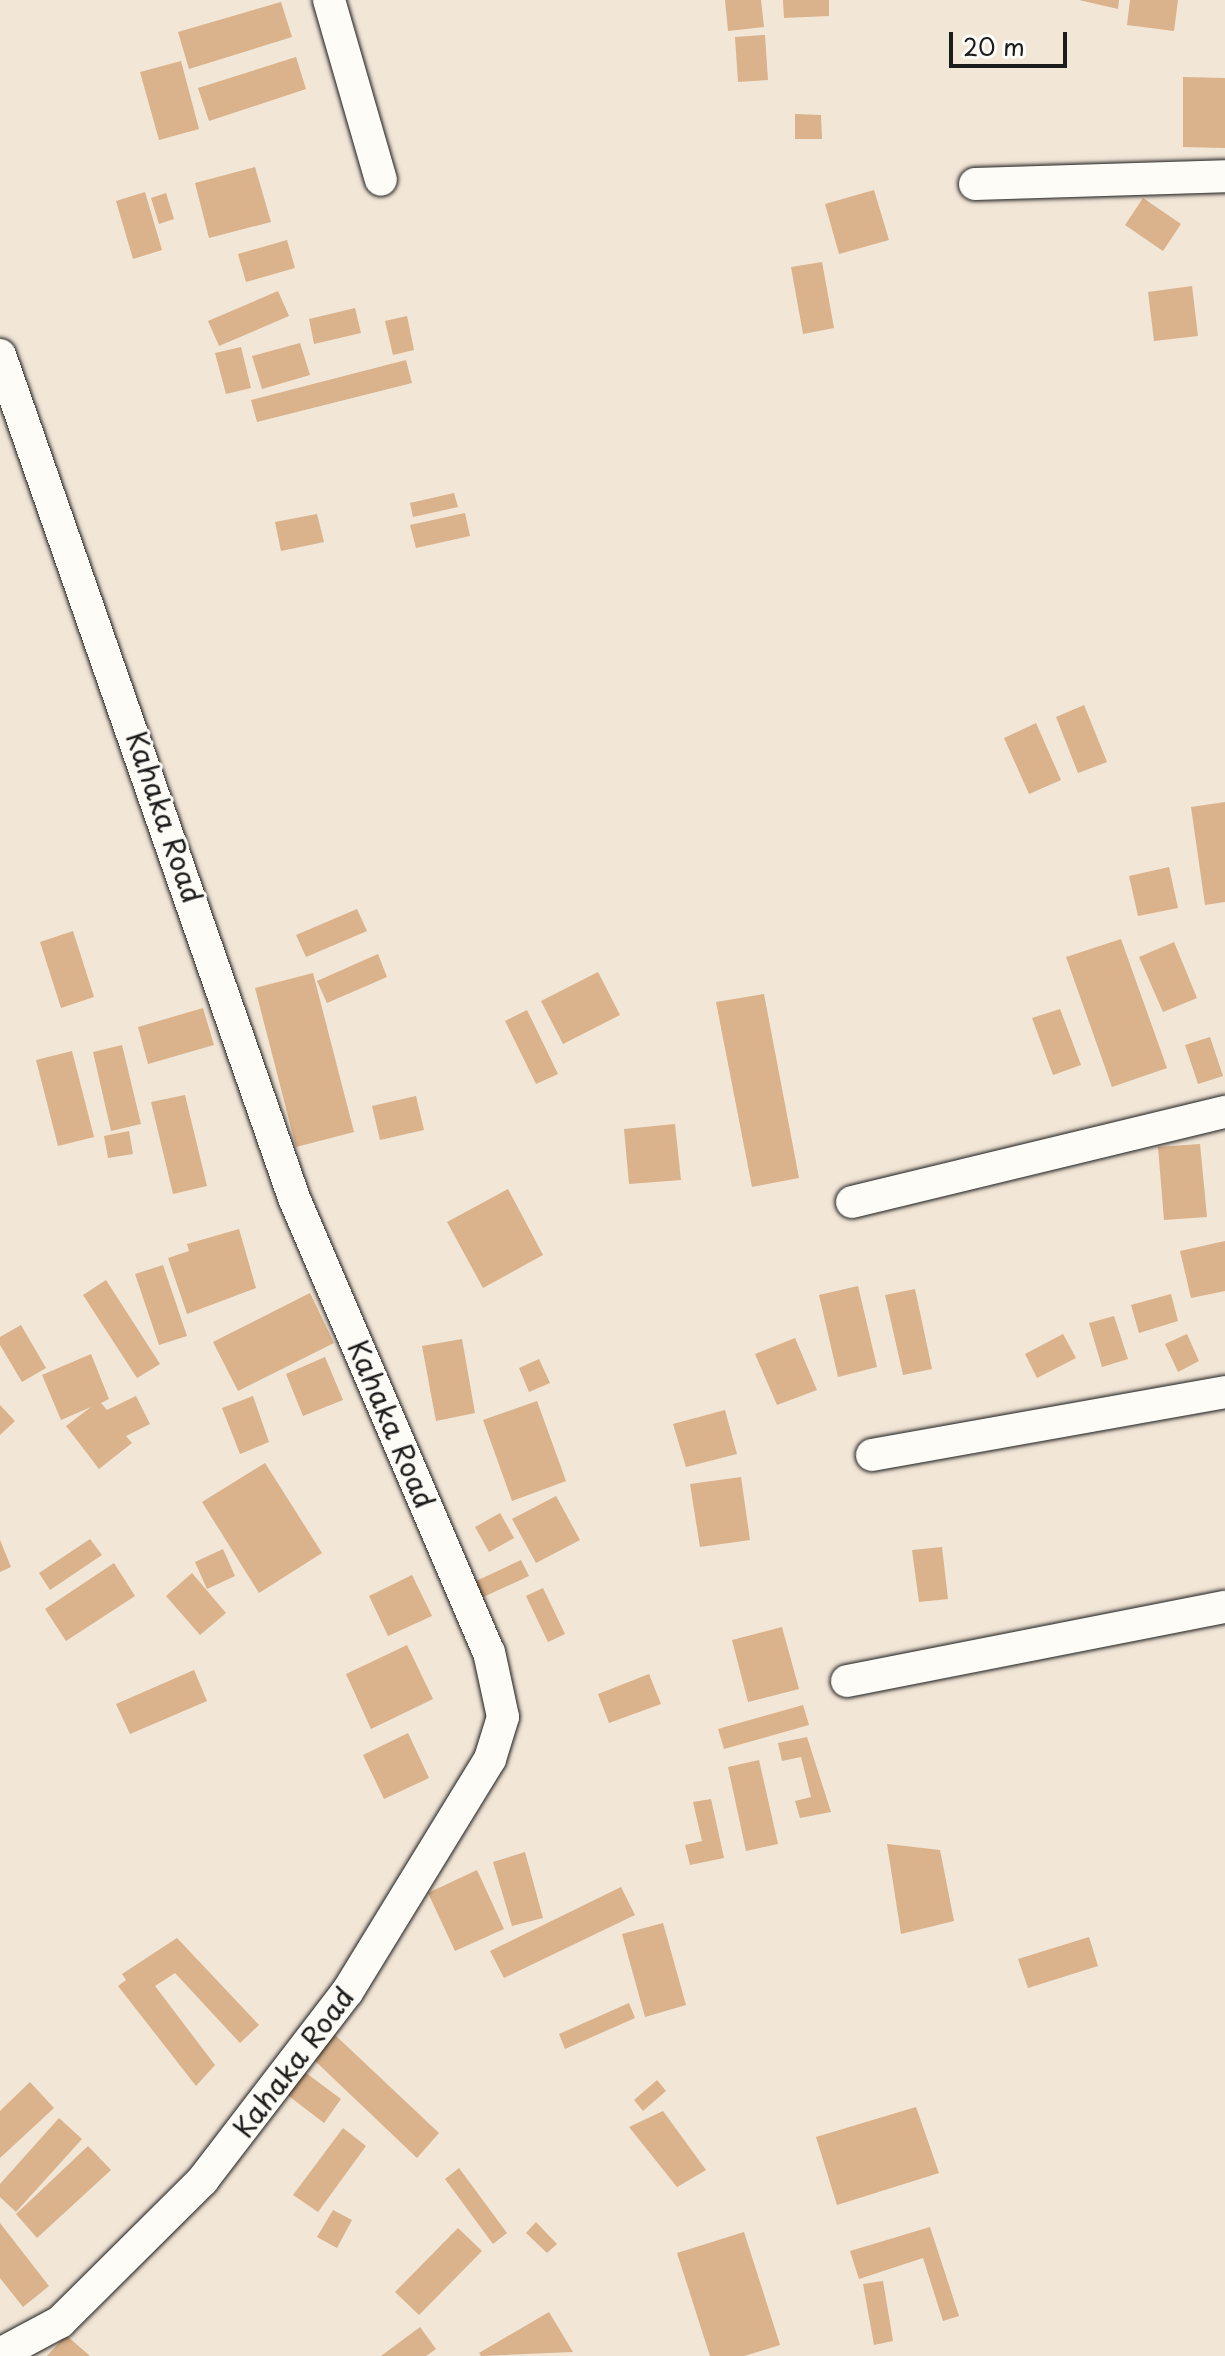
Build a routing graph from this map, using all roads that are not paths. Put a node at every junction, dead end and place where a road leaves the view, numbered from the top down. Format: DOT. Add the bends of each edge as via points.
graph roads {
  1 [pos="329,0"];
  2 [pos="1225,176"];
  3 [pos="381,180"];
  4 [pos="975,184"];
  5 [pos="0,355"];
  6 [pos="1225,1112"];
  7 [pos="852,1202"];
  8 [pos="1225,1392"];
  9 [pos="872,1455"];
  10 [pos="1225,1607"];
  11 [pos="847,1681"];
  12 [pos="0,2354"];
  1 -- 3 [label="street"];
  2 -- 4 [label="street"];
  5 -- 12 [label="street, Kahaka Road" via="294,1198 489,1652 503,1717 490,1759 347,1992 212,2168 149,2240 60,2322"];
  6 -- 7 [label="street"];
  8 -- 9 [label="street"];
  10 -- 11 [label="street"];
}
